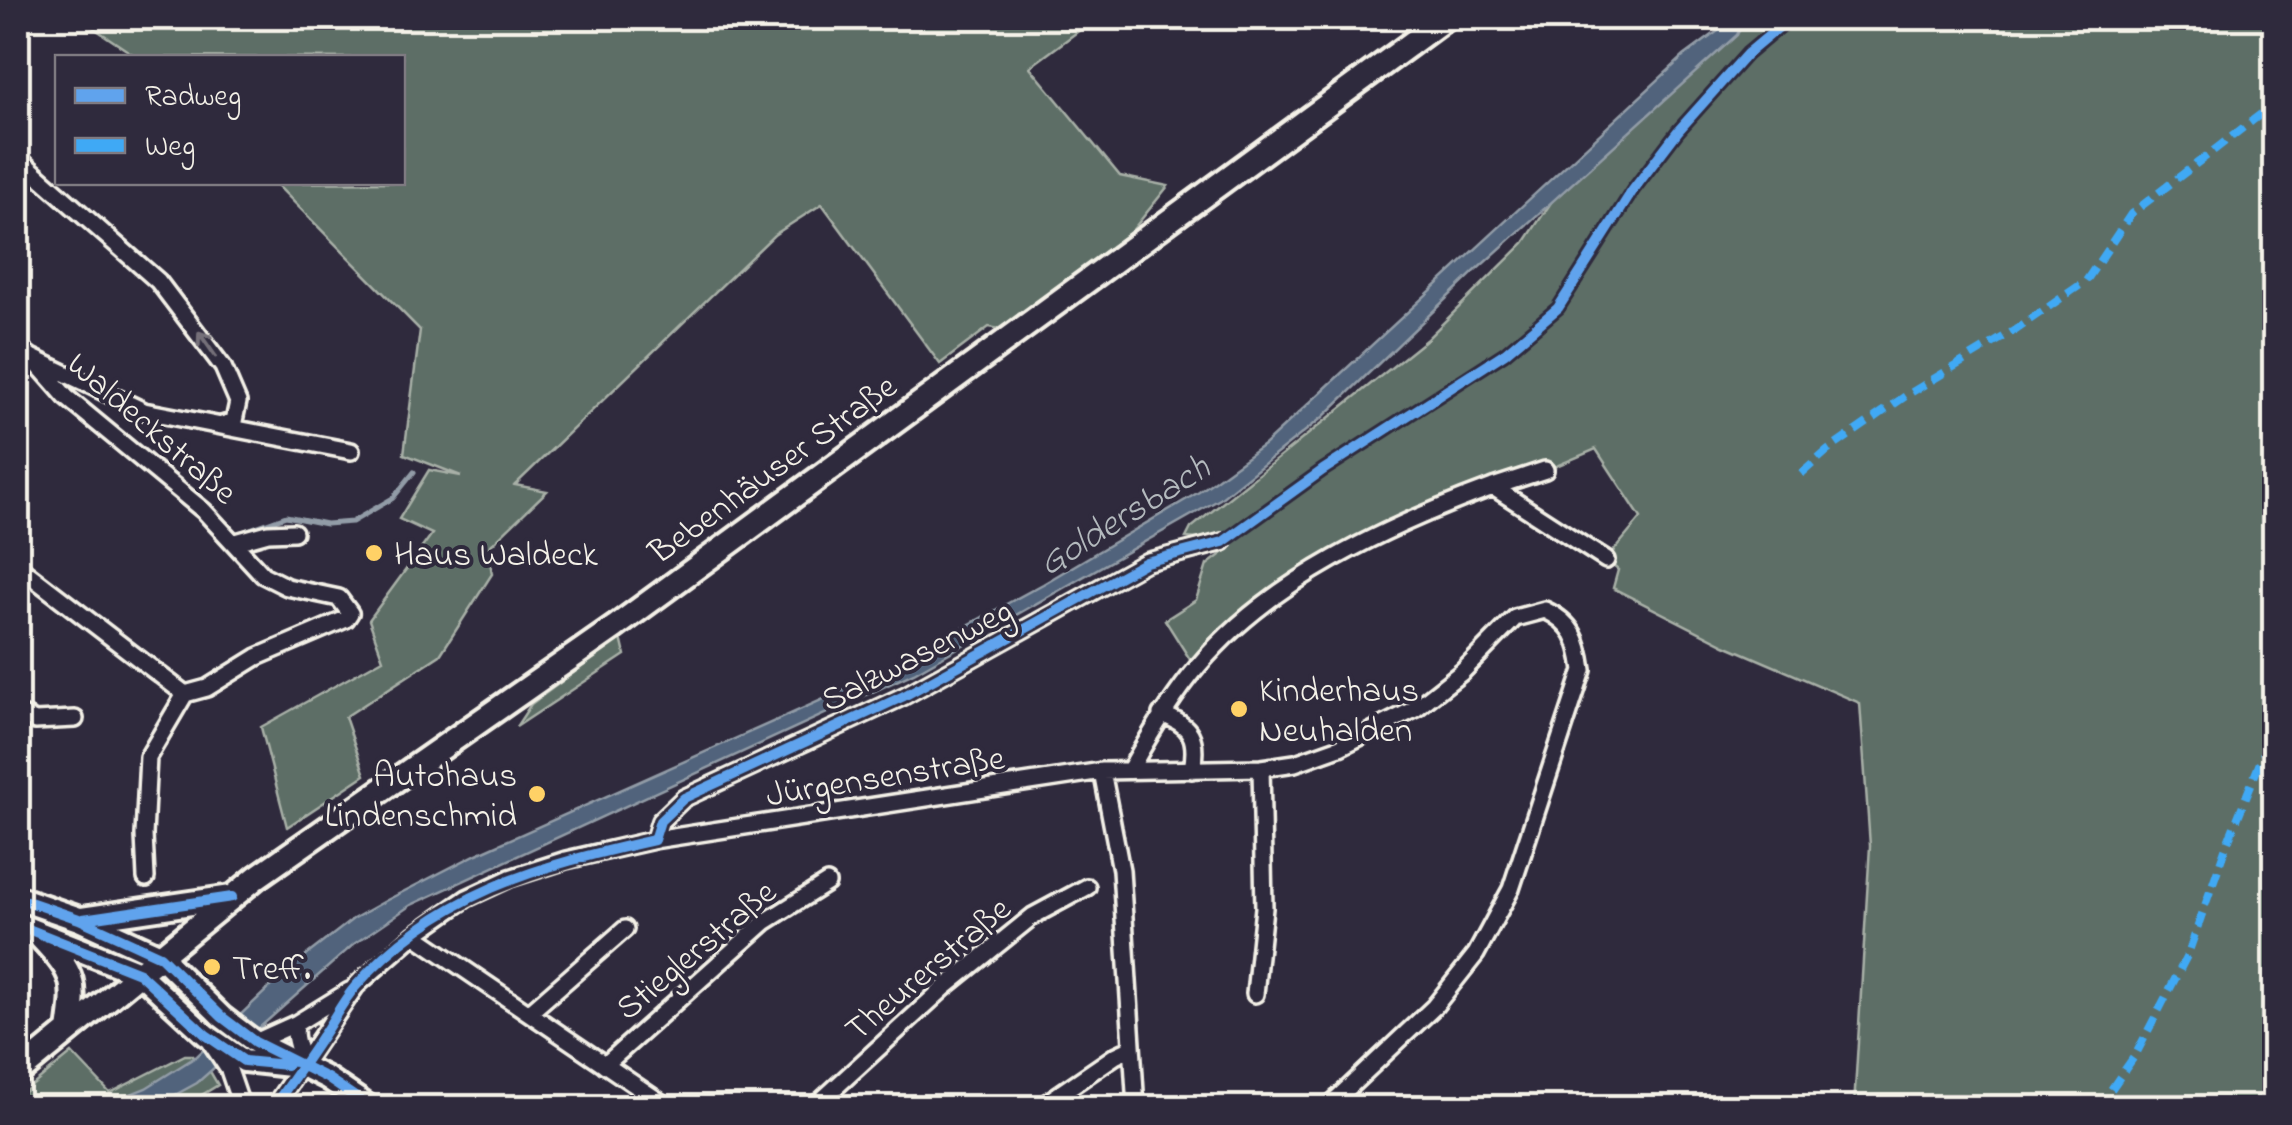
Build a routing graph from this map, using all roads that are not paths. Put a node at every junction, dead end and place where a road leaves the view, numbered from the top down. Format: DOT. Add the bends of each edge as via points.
graph roads {
  1 [pos="1446,18"];
  2 [pos="18,158"];
  3 [pos="24,352"];
  4 [pos="222,425"];
  5 [pos="350,452"];
  6 [pos="1545,470"];
  7 [pos="1493,487"];
  8 [pos="294,532"];
  9 [pos="236,542"];
  10 [pos="1223,542"];
  11 [pos="1606,560"];
  12 [pos="18,566"];
  13 [pos="185,694"];
  14 [pos="18,713"];
  15 [pos="1161,714"];
  16 [pos="75,718"];
  17 [pos="1131,768"];
  18 [pos="1261,768"];
  19 [pos="1192,770"];
  20 [pos="1102,771"];
  21 [pos="654,840"];
  22 [pos="146,878"];
  23 [pos="827,883"];
  24 [pos="1087,886"];
  25 [pos="232,897"];
  26 [pos="18,898"];
  27 [pos="79,919"];
  28 [pos="26,928"];
  29 [pos="625,928"];
  30 [pos="414,935"];
  31 [pos="160,956"];
  32 [pos="139,974"];
  33 [pos="356,986"];
  34 [pos="1255,994"];
  35 [pos="530,1012"];
  36 [pos="296,1023"];
  37 [pos="69,1032"];
  38 [pos="255,1042"];
  39 [pos="1132,1051"];
  40 [pos="605,1065"];
  41 [pos="236,1066"];
  42 [pos="302,1067"];
  43 [pos="18,1073"];
  44 [pos="242,1108"];
  45 [pos="273,1108"];
  46 [pos="371,1108"];
  47 [pos="670,1108"];
  48 [pos="814,1108"];
  49 [pos="1039,1108"];
  50 [pos="1136,1108"];
  51 [pos="1327,1108"];
  1 -- 25 [label="main road, Bebenhäuser Straße" via="615,627"];
  4 -- 2 [label="street, one-way" via="234,420 238,402 200,334 158,281"];
  3 -- 4 [label="street" via="144,411"];
  3 -- 9 [label="street, Waldeckstraße" via="66,397"];
  4 -- 5 [label="street"];
  6 -- 7 [label="street"];
  7 -- 11 [label="street"];
  7 -- 15 [label="street" via="1298,578 1200,662"];
  8 -- 9 [label="street, Waldeckstraße"];
  9 -- 13 [label="street, Waldeckstraße" via="264,575 339,598 350,613"];
  10 -- 21 [label="street, Salzwasenweg" via="1146,562 904,696 684,798 660,821"];
  12 -- 13 [label="street"];
  13 -- 22 [label="street" via="147,763"];
  14 -- 16 [label="street" via="35,721"];
  15 -- 17 [label="street"];
  15 -- 19 [label="street" via="1193,736"];
  17 -- 19 [label="street, Jürgensenstraße"];
  17 -- 20 [label="street, Jürgensenstraße"];
  18 -- 19 [label="street, Jürgensenstraße"];
  18 -- 34 [label="street" via="1264,908"];
  18 -- 51 [label="street, Jürgensenstraße" via="1325,753 1405,715 1462,672 1515,618 1545,610 1572,627 1583,670 1511,889 1476,954 1434,1007"];
  20 -- 21 [label="street, Jürgensenstraße"];
  20 -- 39 [label="street" via="1121,870"];
  21 -- 30 [label="street, Jürgensenstraße" via="510,878"];
  23 -- 40 [label="street, Stieglerstraße" via="764,922"];
  24 -- 48 [label="street, Theurerstraße" via="1033,916 944,988"];
  25 -- 27 [label="main road"];
  25 -- 31 [label="main road, Bebenhäuser Straße"];
  26 -- 27 [label="main road"];
  27 -- 31 [label="main road"];
  28 -- 32 [label="main road"];
  28 -- 37 [label="main road" via="69,970"];
  29 -- 35 [label="street"];
  30 -- 33 [label="street, Jürgensenstraße"];
  30 -- 35 [label="street"];
  31 -- 32 [label="main road, Bebenhäuser Straße"];
  31 -- 38 [label="street"];
  32 -- 37 [label="main road, Bebenhäuser Straße"];
  32 -- 41 [label="street"];
  33 -- 36 [label="street, Jürgensenstraße"];
  33 -- 42 [label="street, Jürgensenstraße"];
  35 -- 40 [label="street"];
  36 -- 38 [label="street, Jürgensenstraße"];
  36 -- 42 [label="street"];
  37 -- 43 [label="main road, Bebenhäuser Straße"];
  38 -- 42 [label="street"];
  39 -- 49 [label="street"];
  39 -- 50 [label="street"];
  40 -- 47 [label="street"];
  41 -- 42 [label="street"];
  41 -- 44 [label="street"];
  42 -- 45 [label="street, Jürgensenstraße"];
  42 -- 46 [label="street"];
}
